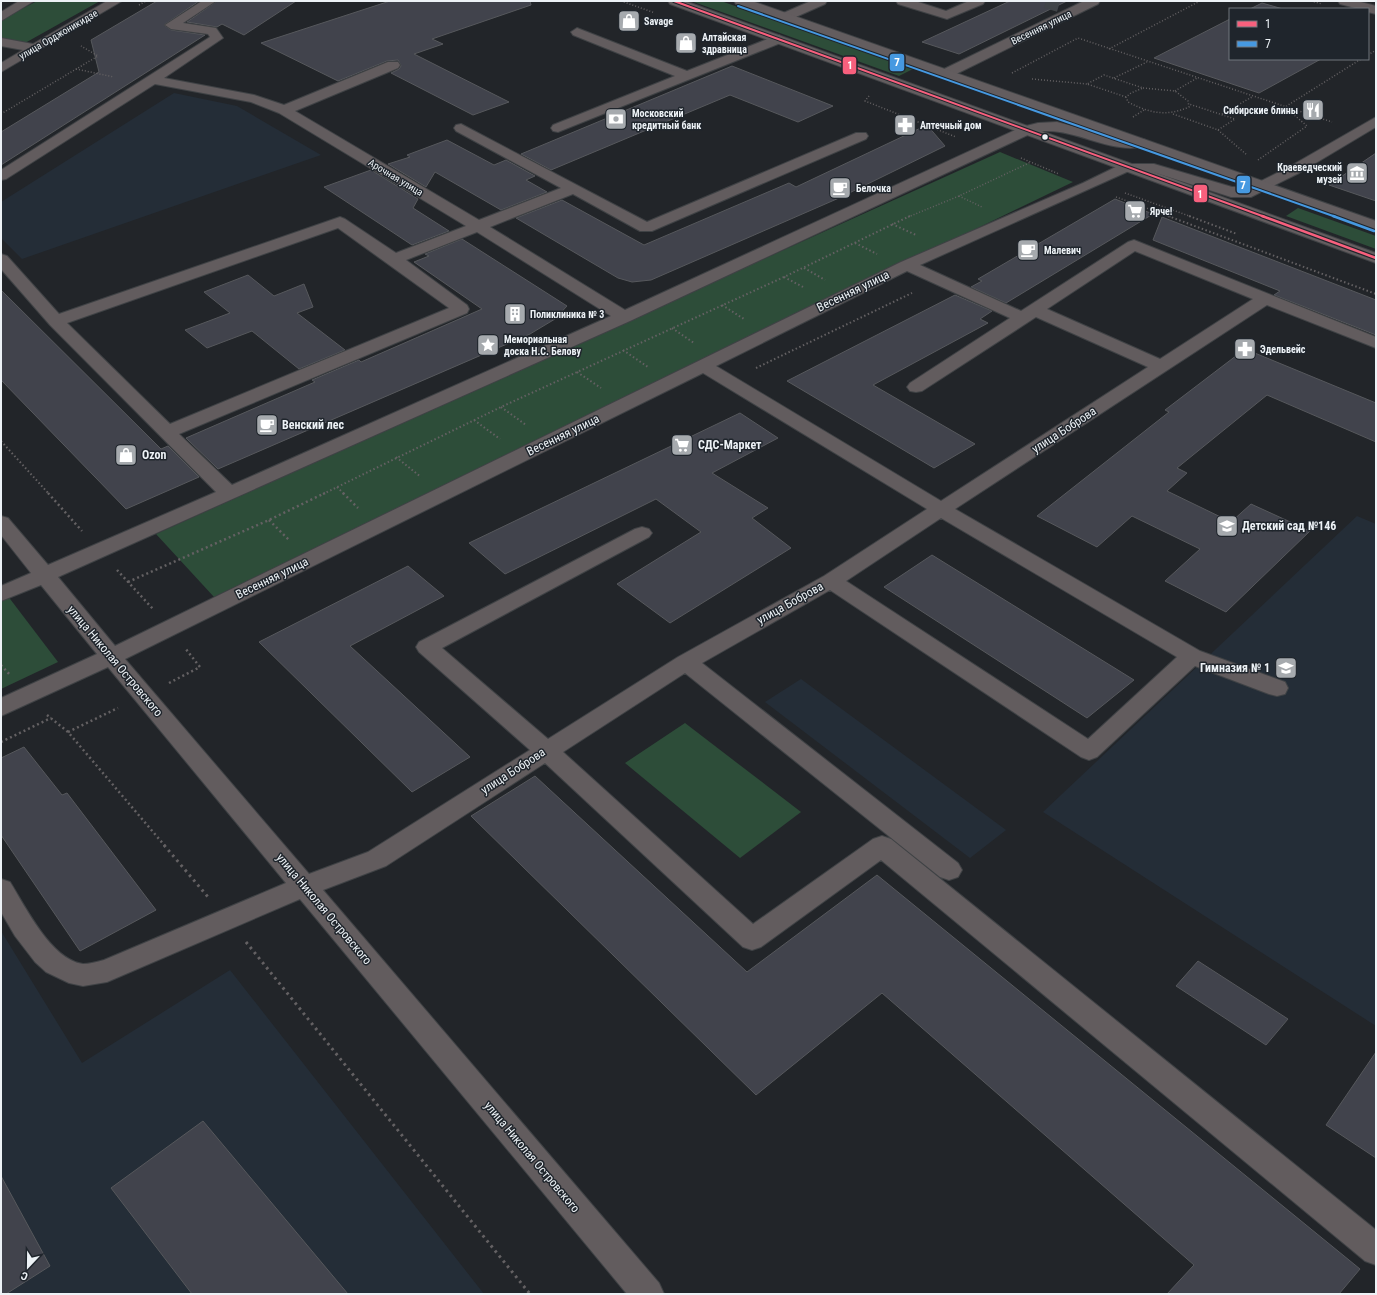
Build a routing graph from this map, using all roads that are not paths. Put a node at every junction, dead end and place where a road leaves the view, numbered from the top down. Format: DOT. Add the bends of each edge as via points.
graph roads {
  1 [pos="28,1"];
  2 [pos="116,1"];
  3 [pos="210,1"];
  4 [pos="674,1"];
  5 [pos="740,1"];
  6 [pos="821,1"];
  7 [pos="902,1"];
  8 [pos="979,1"];
  9 [pos="1094,1"];
  10 [pos="1344,1"];
  11 [pos="1059,5"];
  12 [pos="1369,8"];
  13 [pos="1076,10"];
  14 [pos="1,17"];
  15 [pos="785,17"];
  16 [pos="577,32"];
  17 [pos="779,39"];
  18 [pos="1,42"];
  19 [pos="35,48"];
  20 [pos="393,65"];
  21 [pos="1,68"];
  22 [pos="945,74"];
  23 [pos="687,76"];
  24 [pos="151,79"];
  25 [pos="284,110"];
  26 [pos="1371,126"];
  27 [pos="461,128"];
  28 [pos="558,128"];
  29 [pos="1027,130"];
  30 [pos="861,136"];
  31 [pos="1141,143"];
  32 [pos="1126,167"];
  33 [pos="1,176"];
  34 [pos="1264,186"];
  35 [pos="573,189"];
  36 [pos="1376,226"];
  37 [pos="479,227"];
  38 [pos="1,258"];
  39 [pos="1376,258"];
  40 [pos="394,259"];
  41 [pos="906,265"];
  42 [pos="1264,299"];
  43 [pos="1029,314"];
  44 [pos="624,316"];
  45 [pos="56,322"];
  46 [pos="1376,343"];
  47 [pos="702,356"];
  48 [pos="1161,366"];
  49 [pos="916,387"];
  50 [pos="168,432"];
  51 [pos="229,494"];
  52 [pos="942,510"];
  53 [pos="1,522"];
  54 [pos="642,533"];
  55 [pos="44,575"];
  56 [pos="831,580"];
  57 [pos="1,594"];
  58 [pos="111,656"];
  59 [pos="1192,656"];
  60 [pos="686,662"];
  61 [pos="1277,688"];
  62 [pos="1,708"];
  63 [pos="546,750"];
  64 [pos="950,870"];
  65 [pos="305,886"];
  66 [pos="1,889"];
  67 [pos="1376,1250"];
  68 [pos="648,1294"];
  1 -- 14 [label="street"];
  2 -- 19 [label="street, улица Орджоникидзе"];
  3 -- 24 [label="street" via="171,25 212,32 217,38"];
  4 -- 17 [label="main road"];
  5 -- 15 [label="main road"];
  6 -- 15 [label="street"];
  7 -- 8 [label="street" via="947,16"];
  9 -- 13 [label="street, Весенняя улица"];
  10 -- 12 [label="street"];
  11 -- 13 [label="street"];
  13 -- 22 [label="street, Весенняя улица"];
  15 -- 22 [label="main road"];
  16 -- 23 [label="street"];
  17 -- 23 [label="street"];
  17 -- 29 [label="main road"];
  18 -- 19 [label="street"];
  19 -- 21 [label="street, улица Орджоникидзе"];
  20 -- 25 [label="street"];
  22 -- 31 [label="main road"];
  23 -- 28 [label="street"];
  24 -- 25 [label="street, Арочная улица" via="254,99"];
  24 -- 33 [label="street"];
  25 -- 37 [label="street, Арочная улица"];
  26 -- 34 [label="street"];
  27 -- 35 [label="street"];
  29 -- 31 [label="street" via="1047,125 1058,126 1106,140"];
  29 -- 32 [label="main road"];
  29 -- 44 [label="street"];
  30 -- 35 [label="street" via="646,228"];
  31 -- 34 [label="main road"];
  32 -- 34 [label="street" via="1139,166 1162,170 1231,192 1250,192"];
  32 -- 39 [label="main road"];
  32 -- 41 [label="street, Весенняя улица"];
  34 -- 36 [label="main road"];
  35 -- 37 [label="street"];
  37 -- 40 [label="street"];
  37 -- 44 [label="street, Арочная улица"];
  38 -- 45 [label="street"];
  40 -- 45 [label="street" via="340,222"];
  40 -- 50 [label="street" via="461,309"];
  41 -- 43 [label="street"];
  41 -- 47 [label="street, Весенняя улица"];
  42 -- 43 [label="street" via="1134,245"];
  42 -- 46 [label="street"];
  42 -- 48 [label="street, улица Боброва"];
  43 -- 48 [label="street"];
  43 -- 49 [label="street"];
  44 -- 51 [label="street"];
  45 -- 50 [label="street"];
  47 -- 52 [label="street"];
  47 -- 58 [label="street, Весенняя улица"];
  48 -- 52 [label="street, улица Боброва"];
  50 -- 51 [label="street"];
  51 -- 55 [label="street"];
  52 -- 56 [label="street, улица Боброва"];
  52 -- 59 [label="street"];
  53 -- 55 [label="street, улица Николая Островского"];
  54 -- 63 [label="street" via="427,647"];
  55 -- 57 [label="street"];
  55 -- 58 [label="street, улица Николая Островского"];
  56 -- 59 [label="street" via="1089,751"];
  56 -- 60 [label="street, улица Боброва"];
  58 -- 62 [label="street, Весенняя улица"];
  58 -- 65 [label="street, улица Николая Островского"];
  59 -- 61 [label="street"];
  60 -- 63 [label="street, улица Боброва"];
  60 -- 64 [label="street"];
  63 -- 65 [label="street, улица Боброва" via="377,860"];
  63 -- 67 [label="street" via="752,939 882,846"];
  65 -- 66 [label="street, улица Боброва" via="108,971 83,975 61,967 32,942"];
  65 -- 68 [label="street, улица Николая Островского"];
}
